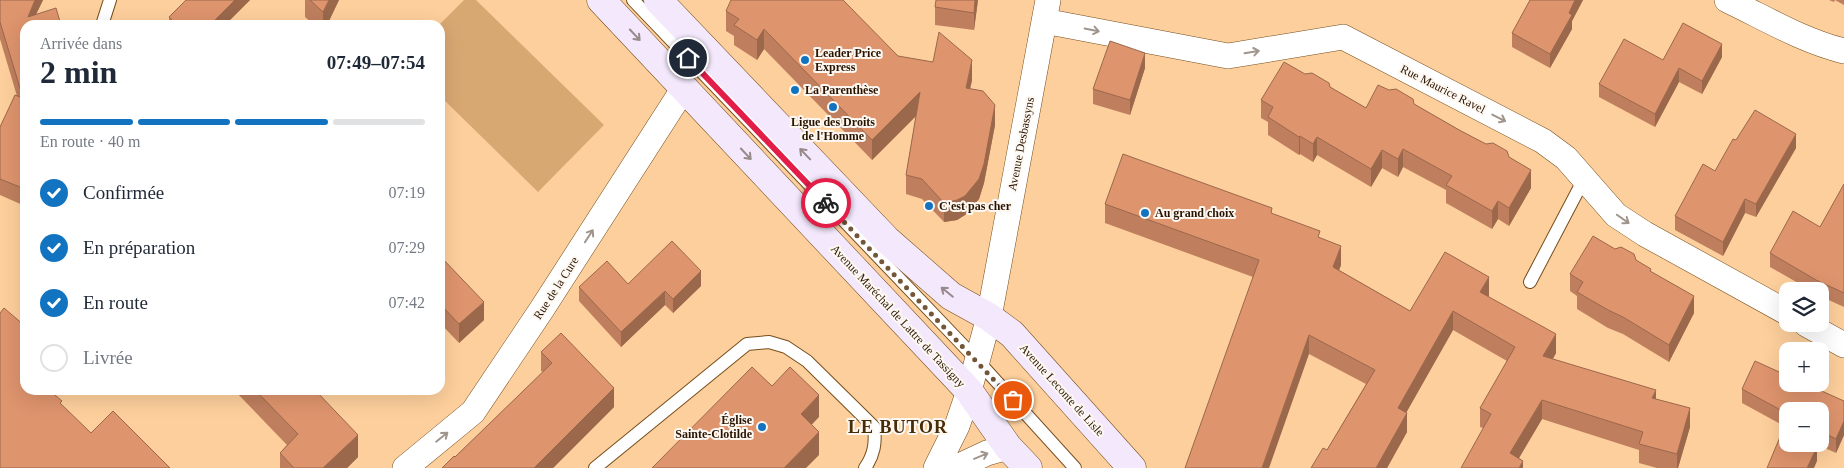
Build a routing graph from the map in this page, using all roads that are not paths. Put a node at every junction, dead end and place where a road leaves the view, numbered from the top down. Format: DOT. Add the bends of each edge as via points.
graph roads {
  1 [pos="110,0"];
  2 [pos="601,0"];
  3 [pos="633,0"];
  4 [pos="658,0"];
  5 [pos="1727,0"];
  6 [pos="1046,10"];
  7 [pos="104,20"];
  8 [pos="1844,51"];
  9 [pos="684,88"];
  10 [pos="1584,179"];
  11 [pos="1530,282"];
  12 [pos="1779,308"];
  13 [pos="989,317"];
  14 [pos="1820,332"];
  15 [pos="1844,345"];
  16 [pos="977,360"];
  17 [pos="969,391"];
  18 [pos="1008,447"];
  19 [pos="405,468"];
  20 [pos="595,468"];
  21 [pos="865,468"];
  22 [pos="936,468"];
  23 [pos="955,468"];
  24 [pos="1028,468"];
  25 [pos="1074,468"];
  26 [pos="1132,468"];
  1 -- 7 [label="lane"];
  2 -- 9 [label="main road, Avenue Maréchal de Lattre de Tassigny, one-way"];
  3 -- 16 [label="lane, Avenue Maréchal de Lattre de Tassigny"];
  13 -- 4 [label="main road, one-way" via="951,296 887,240"];
  5 -- 8 [label="street" via="1797,34"];
  6 -- 10 [label="street, Rue Maurice Ravel, one-way" via="1228,56 1343,37 1543,140 1566,158"];
  6 -- 13 [label="street, Avenue Desbassyns"];
  9 -- 17 [label="main road, Avenue Maréchal de Lattre de Tassigny, one-way"];
  19 -- 9 [label="street, Rue de la Cure, one-way" via="473,412"];
  10 -- 11 [label="lane"];
  10 -- 12 [label="street, Rue Maurice Ravel, one-way" via="1616,215"];
  13 -- 16 [label="street, Avenue Desbassyns"];
  13 -- 26 [label="main road, Avenue Leconte de Lisle" via="1012,334"];
  14 -- 15 [label="street"];
  16 -- 17 [label="street, Avenue Desbassyns"];
  16 -- 25 [label="lane"];
  17 -- 18 [label="main road"];
  17 -- 22 [label="street, Avenue Desbassyns" via="957,426"];
  23 -- 18 [label="street, one-way"];
  18 -- 24 [label="main road"];
  20 -- 21 [label="lane" via="747,344 769,342 786,347 807,361 874,427 874,450"];
}
